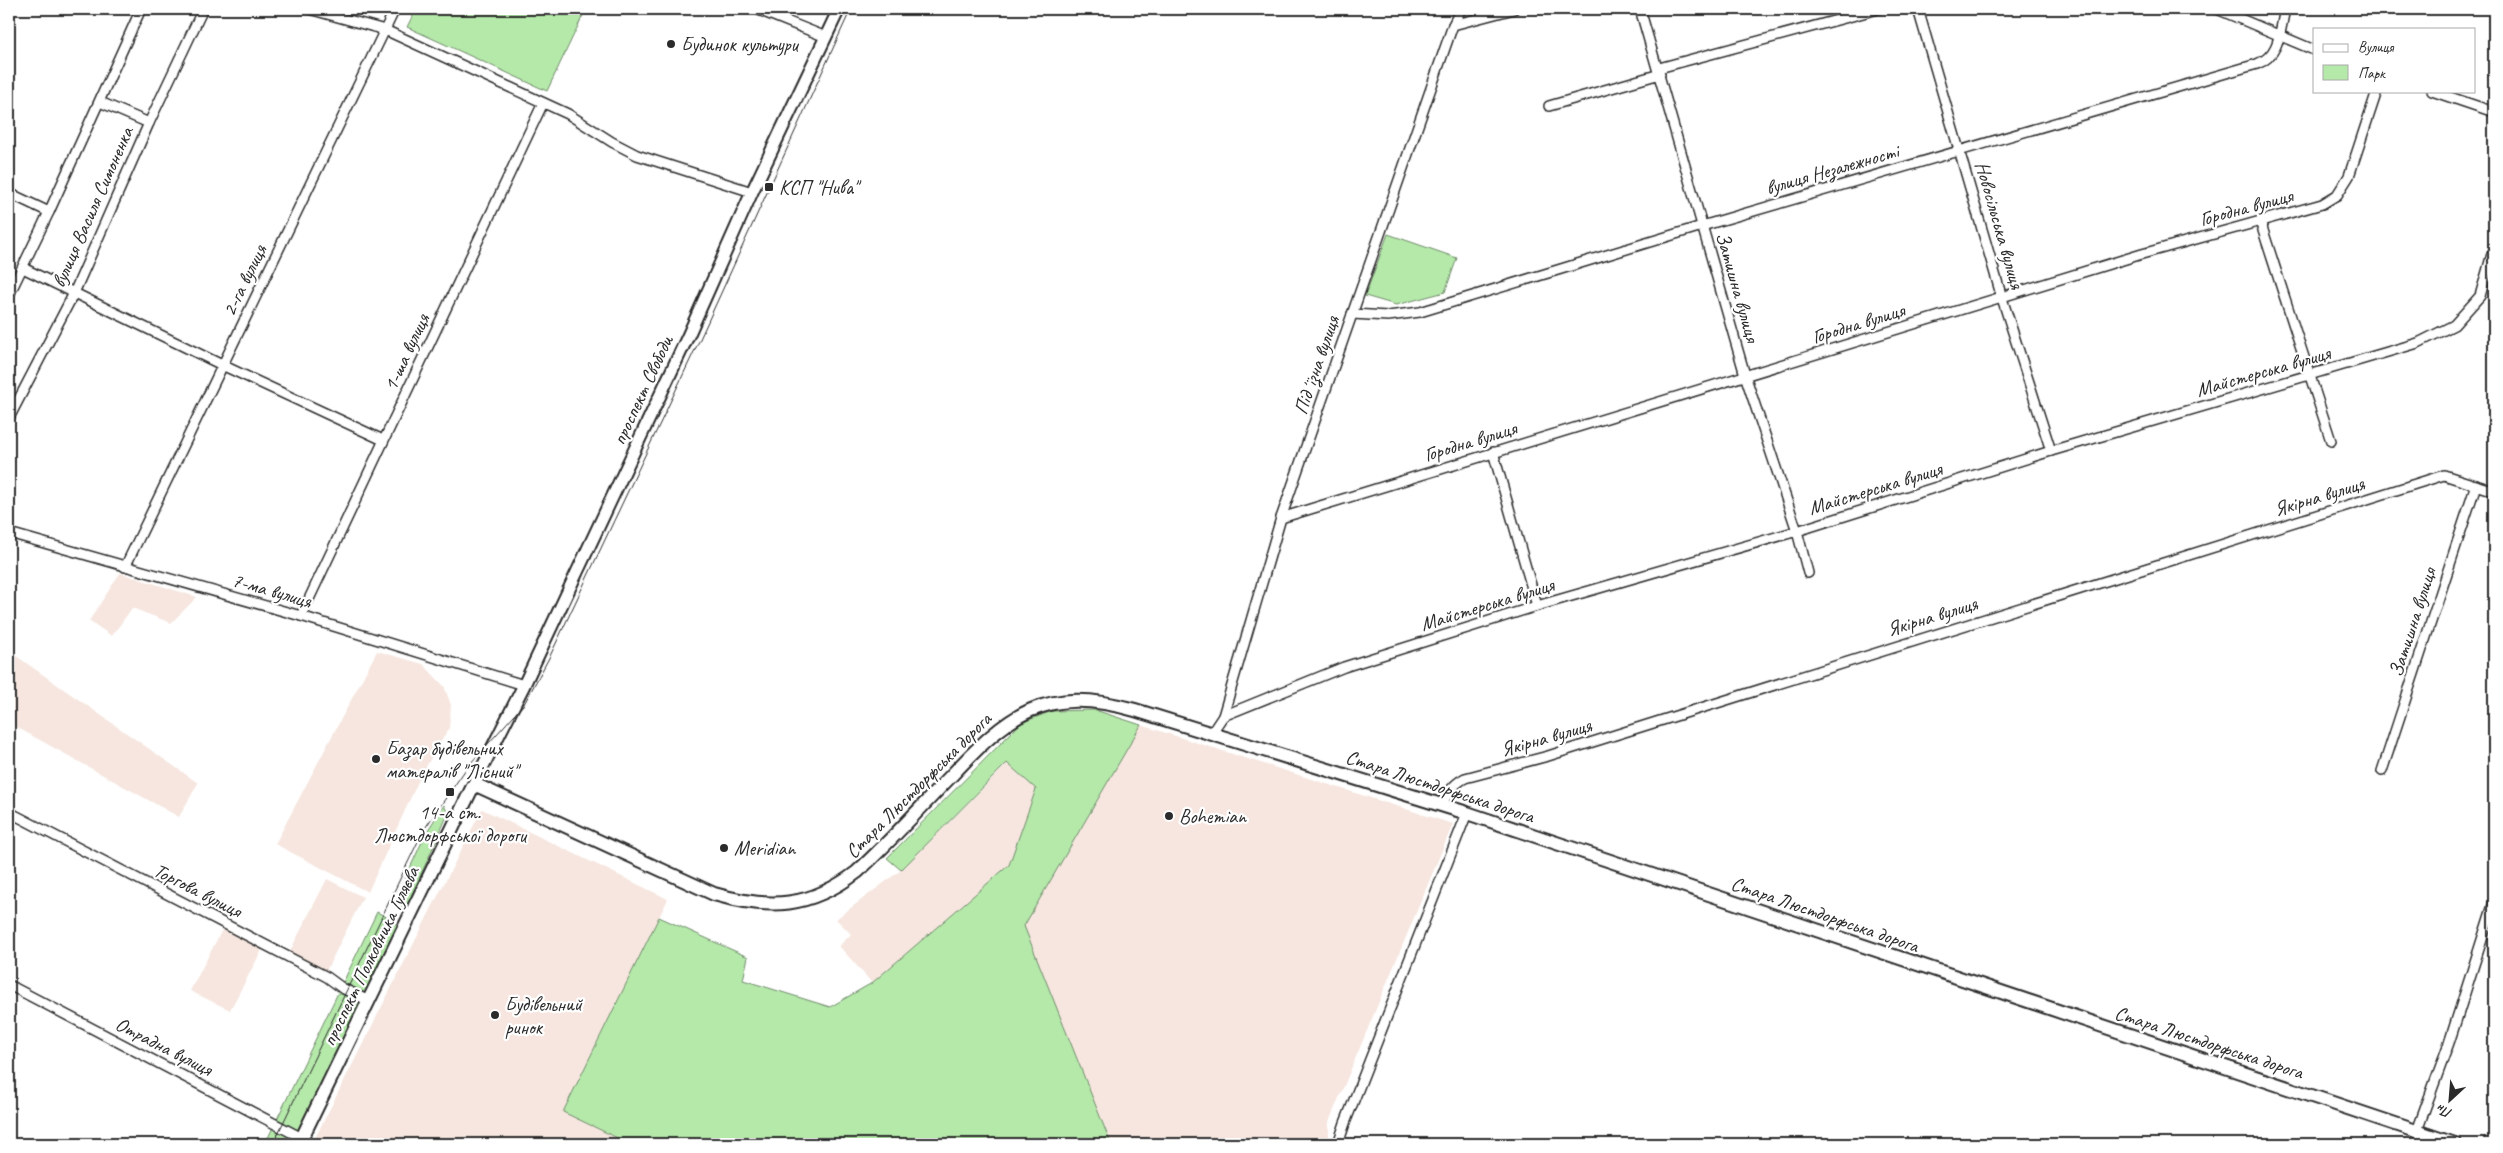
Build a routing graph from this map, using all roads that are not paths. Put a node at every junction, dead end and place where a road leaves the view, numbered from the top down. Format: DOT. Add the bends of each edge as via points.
graph roads {
  1 [pos="141,9"];
  2 [pos="203,9"];
  3 [pos="309,9"];
  4 [pos="395,9"];
  5 [pos="756,9"];
  6 [pos="839,9"];
  7 [pos="1461,9"];
  8 [pos="1514,9"];
  9 [pos="1640,9"];
  10 [pos="1878,9"];
  11 [pos="1918,9"];
  12 [pos="2217,9"];
  13 [pos="2285,9"];
  14 [pos="1453,25"];
  15 [pos="385,30"];
  16 [pos="2279,36"];
  17 [pos="826,37"];
  18 [pos="2313,50"];
  19 [pos="1660,71"];
  20 [pos="2377,92"];
  21 [pos="2435,92"];
  22 [pos="100,102"];
  23 [pos="543,103"];
  24 [pos="1549,106"];
  25 [pos="2494,112"];
  26 [pos="149,123"];
  27 [pos="1961,150"];
  28 [pos="752,192"];
  29 [pos="9,193"];
  30 [pos="49,212"];
  31 [pos="2260,221"];
  32 [pos="1702,226"];
  33 [pos="2494,247"];
  34 [pos="22,268"];
  35 [pos="74,293"];
  36 [pos="9,295"];
  37 [pos="2002,298"];
  38 [pos="1352,314"];
  39 [pos="222,365"];
  40 [pos="1745,375"];
  41 [pos="2310,376"];
  42 [pos="9,418"];
  43 [pos="383,440"];
  44 [pos="2331,441"];
  45 [pos="2051,451"];
  46 [pos="1493,452"];
  47 [pos="2476,485"];
  48 [pos="2494,491"];
  49 [pos="1281,518"];
  50 [pos="1797,531"];
  51 [pos="9,533"];
  52 [pos="125,567"];
  53 [pos="1808,573"];
  54 [pos="1537,606"];
  55 [pos="301,616"];
  56 [pos="524,684"];
  57 [pos="1222,716"];
  58 [pos="1211,734"];
  59 [pos="2382,771"];
  60 [pos="474,784"];
  61 [pos="1442,805"];
  62 [pos="9,812"];
  63 [pos="1467,813"];
  64 [pos="2494,902"];
  65 [pos="9,985"];
  66 [pos="369,1001"];
  67 [pos="2417,1131"];
  68 [pos="300,1141"];
  69 [pos="1338,1144"];
  70 [pos="2455,1144"];
  1 -- 22 [label="street, вулиця Василя Симоненка"];
  2 -- 26 [label="street, вулиця Василя Симоненка"];
  3 -- 15 [label="street"];
  4 -- 15 [label="street, 2-га вулиця"];
  5 -- 17 [label="street"];
  6 -- 17 [label="street, проспект Свободи"];
  7 -- 14 [label="street, Підʼїзна вулиця"];
  8 -- 14 [label="street"];
  9 -- 19 [label="street, Затишна вулиця"];
  10 -- 19 [label="street"];
  11 -- 27 [label="street, Новосільська вулиця"];
  12 -- 16 [label="street"];
  13 -- 16 [label="street, вулиця Незалежності"];
  14 -- 38 [label="street, Підʼїзна вулиця"];
  15 -- 23 [label="street"];
  15 -- 39 [label="street, 2-га вулиця"];
  16 -- 18 [label="street"];
  16 -- 27 [label="street, вулиця Незалежності" via="2271,55 2256,64"];
  17 -- 28 [label="street, проспект Свободи"];
  19 -- 24 [label="street"];
  19 -- 32 [label="street, Затишна вулиця"];
  20 -- 31 [label="street, Городна вулиця" via="2349,176 2337,194 2312,208"];
  21 -- 25 [label="street"];
  22 -- 26 [label="street"];
  22 -- 30 [label="street, вулиця Василя Симоненка"];
  23 -- 28 [label="street" via="568,114 631,152"];
  23 -- 43 [label="street, 1-ша вулиця"];
  26 -- 35 [label="street, вулиця Василя Симоненка"];
  27 -- 32 [label="street, вулиця Незалежності"];
  27 -- 37 [label="street, Новосільська вулиця"];
  28 -- 56 [label="street, проспект Свободи"];
  29 -- 30 [label="street"];
  30 -- 34 [label="street, вулиця Василя Симоненка"];
  31 -- 37 [label="street, Городна вулиця"];
  31 -- 41 [label="street"];
  32 -- 38 [label="street, вулиця Незалежності" via="1420,312 1388,316"];
  32 -- 40 [label="street, Затишна вулиця"];
  33 -- 41 [label="street, Майстерська вулиця" via="2480,296 2440,334"];
  34 -- 35 [label="street"];
  34 -- 36 [label="street, вулиця Василя Симоненка"];
  35 -- 39 [label="street"];
  35 -- 42 [label="street, вулиця Василя Симоненка"];
  37 -- 40 [label="street, Городна вулиця"];
  37 -- 45 [label="street, Новосільська вулиця"];
  38 -- 49 [label="street, Підʼїзна вулиця"];
  39 -- 43 [label="street"];
  39 -- 52 [label="street, 2-га вулиця"];
  40 -- 46 [label="street, Городна вулиця"];
  40 -- 50 [label="street, Затишна вулиця"];
  41 -- 44 [label="street"];
  41 -- 45 [label="street, Майстерська вулиця"];
  43 -- 55 [label="street, 1-ша вулиця"];
  45 -- 50 [label="street, Майстерська вулиця"];
  46 -- 49 [label="street, Городна вулиця"];
  46 -- 54 [label="street"];
  47 -- 48 [label="street"];
  47 -- 59 [label="street, Затишна вулиця"];
  47 -- 61 [label="street, Якірна вулиця" via="2444,475 1548,756 1465,778 1450,790"];
  49 -- 57 [label="street, Підʼїзна вулиця"];
  50 -- 53 [label="street, Затишна вулиця"];
  50 -- 54 [label="street, Майстерська вулиця"];
  51 -- 52 [label="street, 7-ма вулиця"];
  52 -- 55 [label="street, 7-ма вулиця"];
  54 -- 57 [label="street, Майстерська вулиця" via="1344,667"];
  55 -- 56 [label="street, 7-ма вулиця"];
  56 -- 60 [label="street, проспект Свободи"];
  57 -- 58 [label="street, Підʼїзна вулиця"];
  58 -- 60 [label="main road, Стара Люстдорфська дорога" via="1099,701 1067,701 1025,712 995,731 857,872 821,895 783,905 740,902 714,894"];
  58 -- 61 [label="main road, Стара Люстдорфська дорога"];
  60 -- 66 [label="main road, проспект Полковника Гуляєва"];
  61 -- 63 [label="main road, Стара Люстдорфська дорога"];
  62 -- 66 [label="street, Торгова вулиця"];
  63 -- 67 [label="main road, Стара Люстдорфська дорога"];
  63 -- 69 [label="street"];
  64 -- 67 [label="street"];
  65 -- 68 [label="street, Отрадна вулиця"];
  66 -- 68 [label="main road, проспект Полковника Гуляєва"];
  67 -- 70 [label="main road, Стара Люстдорфська дорога"];
}
